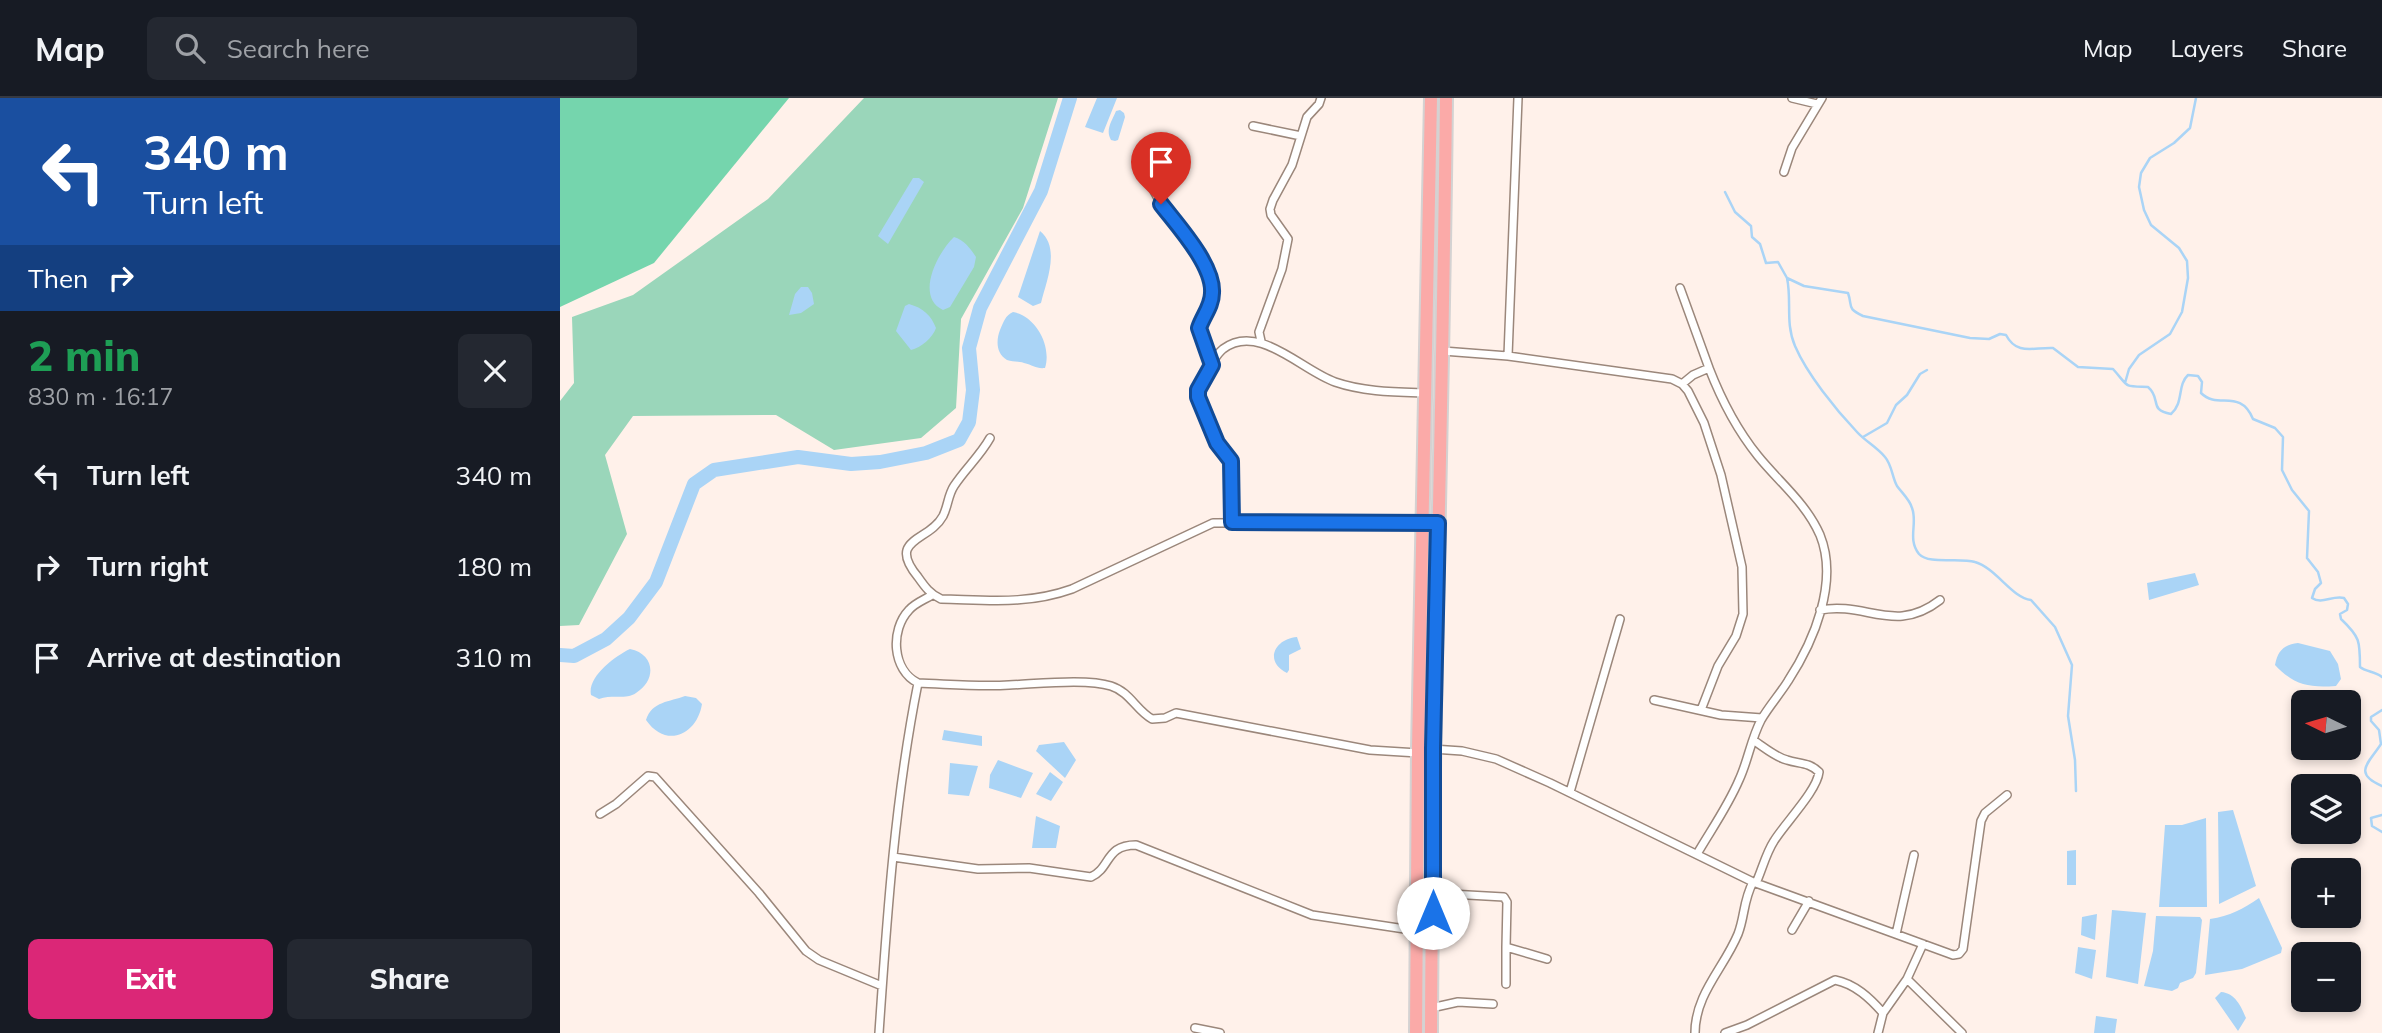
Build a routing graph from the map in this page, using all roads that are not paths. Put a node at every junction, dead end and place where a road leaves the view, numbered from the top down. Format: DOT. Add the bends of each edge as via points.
graph roads {
  1 [pos="1321,98"];
  2 [pos="1431,98"];
  3 [pos="1446,98"];
  4 [pos="1518,98"];
  5 [pos="1791,98"];
  6 [pos="1819,101"];
  7 [pos="1253,126"];
  8 [pos="1301,136"];
  9 [pos="1431,146"];
  10 [pos="1445,147"];
  11 [pos="1155,170"];
  12 [pos="1784,172"];
  13 [pos="1680,288"];
  14 [pos="1261,341"];
  15 [pos="1443,351"];
  16 [pos="1508,356"];
  17 [pos="1212,365"];
  18 [pos="1709,368"];
  19 [pos="1682,384"];
  20 [pos="1426,393"];
  21 [pos="990,438"];
  22 [pos="1232,522"];
  23 [pos="1424,523"];
  24 [pos="1438,523"];
  25 [pos="932,595"];
  26 [pos="1940,600"];
  27 [pos="1820,610"];
  28 [pos="1620,618"];
  29 [pos="918,683"];
  30 [pos="1654,700"];
  31 [pos="1700,710"];
  32 [pos="1762,718"];
  33 [pos="1753,740"];
  34 [pos="1433,748"];
  35 [pos="1418,750"];
  36 [pos="1570,792"];
  37 [pos="2007,795"];
  38 [pos="600,814"];
  39 [pos="1697,855"];
  40 [pos="1914,855"];
  41 [pos="893,857"];
  42 [pos="1754,882"];
  43 [pos="1432,894"];
  44 [pos="1809,901"];
  45 [pos="1792,930"];
  46 [pos="1418,931"];
  47 [pos="1433,933"];
  48 [pos="1896,934"];
  49 [pos="1923,944"];
  50 [pos="1506,947"];
  51 [pos="1547,959"];
  52 [pos="1907,979"];
  53 [pos="1506,984"];
  54 [pos="882,986"];
  55 [pos="1493,1004"];
  56 [pos="1431,1008"];
  57 [pos="1883,1013"];
  58 [pos="1195,1028"];
  59 [pos="1748,1029"];
  60 [pos="879,1033"];
  61 [pos="1220,1033"];
  62 [pos="1416,1033"];
  63 [pos="1431,1033"];
  64 [pos="1695,1033"];
  65 [pos="1725,1033"];
  66 [pos="1878,1033"];
  67 [pos="1962,1033"];
  1 -- 8 [label="street" via="1307,117"];
  2 -- 9 [label="highway"];
  3 -- 10 [label="highway"];
  4 -- 16 [label="street"];
  5 -- 6 [label="street"];
  6 -- 12 [label="street"];
  7 -- 8 [label="street"];
  8 -- 14 [label="street" via="1270,209 1288,239 1282,270 1259,332"];
  9 -- 10 [label="highway"];
  9 -- 20 [label="highway"];
  10 -- 15 [label="highway"];
  11 -- 17 [label="street" via="1153,189 1210,277 1209,308 1199,328"];
  13 -- 18 [label="street"];
  14 -- 17 [label="street" via="1235,342 1222,350"];
  14 -- 20 [label="street" via="1338,383 1382,392"];
  15 -- 16 [label="street"];
  15 -- 24 [label="highway"];
  16 -- 19 [label="street"];
  17 -- 22 [label="street" via="1198,397 1217,443 1231,461"];
  18 -- 19 [label="street"];
  18 -- 27 [label="street" via="1720,396 1757,455 1798,499 1820,536 1828,572"];
  19 -- 31 [label="street" via="1704,423 1742,567 1743,614"];
  20 -- 23 [label="highway"];
  21 -- 25 [label="street" via="953,487 939,523 909,546 907,562"];
  22 -- 23 [label="street"];
  22 -- 25 [label="street" via="1208,524 1047,598"];
  23 -- 24 [label="street"];
  23 -- 35 [label="highway"];
  24 -- 34 [label="highway"];
  25 -- 29 [label="street" via="902,618 895,644 906,674"];
  26 -- 27 [label="street" via="1926,611 1887,617 1850,608"];
  27 -- 32 [label="street" via="1807,647"];
  28 -- 36 [label="street"];
  29 -- 35 [label="street" via="1102,684 1128,694 1152,719 1176,713 1370,750"];
  29 -- 41 [label="street"];
  30 -- 31 [label="street"];
  31 -- 32 [label="street"];
  32 -- 33 [label="street"];
  33 -- 39 [label="street" via="1739,781"];
  33 -- 42 [label="street" via="1819,772 1812,790 1773,842"];
  34 -- 35 [label="street"];
  34 -- 36 [label="street" via="1496,759"];
  34 -- 43 [label="highway"];
  35 -- 46 [label="highway"];
  36 -- 39 [label="street"];
  37 -- 49 [label="street" via="1981,821 1963,949 1953,955"];
  38 -- 54 [label="street" via="648,776 655,777 806,951"];
  39 -- 42 [label="street"];
  40 -- 48 [label="street"];
  41 -- 46 [label="street" via="1091,877 1120,846 1136,845 1312,915"];
  41 -- 54 [label="street"];
  42 -- 44 [label="street"];
  42 -- 64 [label="street" via="1746,895 1737,937 1699,1006"];
  43 -- 47 [label="highway"];
  43 -- 50 [label="street" via="1504,897"];
  44 -- 45 [label="street"];
  44 -- 48 [label="street"];
  46 -- 47 [label="street"];
  46 -- 62 [label="highway"];
  47 -- 56 [label="highway"];
  48 -- 49 [label="street"];
  49 -- 52 [label="street"];
  50 -- 51 [label="street"];
  50 -- 53 [label="street"];
  52 -- 57 [label="street"];
  52 -- 67 [label="street"];
  54 -- 60 [label="street"];
  55 -- 56 [label="street" via="1458,1002"];
  56 -- 63 [label="highway"];
  57 -- 59 [label="street" via="1859,990 1835,980"];
  57 -- 66 [label="street"];
  58 -- 61 [label="street"];
  59 -- 65 [label="street"];
}
